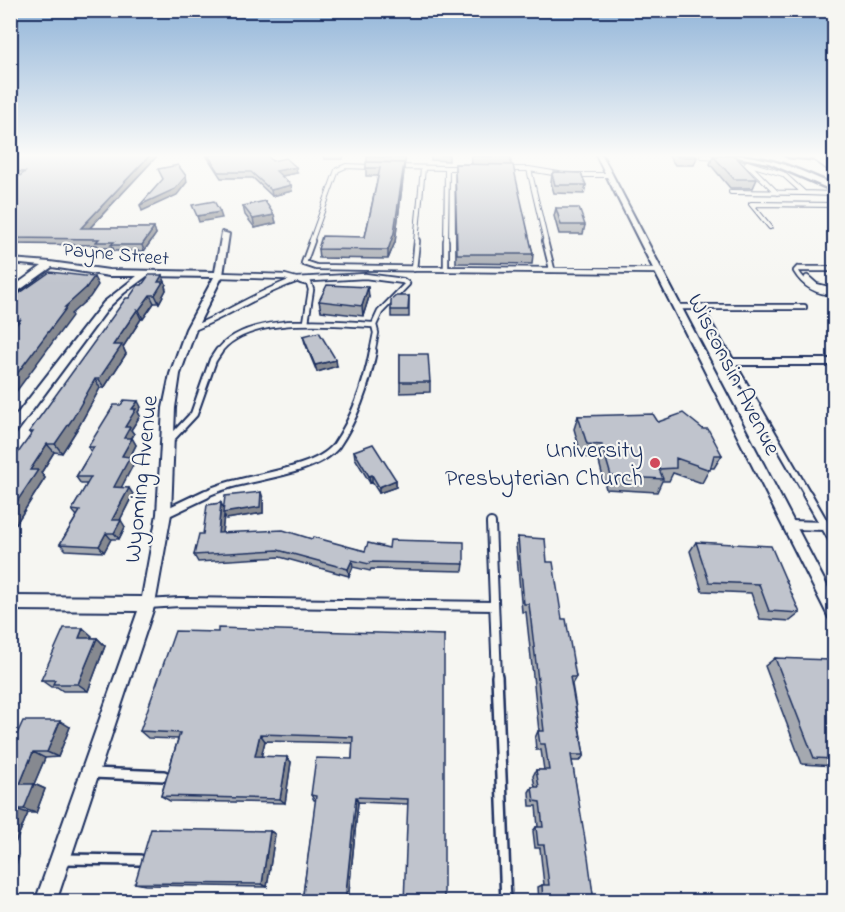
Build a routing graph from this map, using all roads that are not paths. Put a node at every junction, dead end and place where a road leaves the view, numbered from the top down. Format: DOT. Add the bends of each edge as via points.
graph roads {
  1 [pos="327,198"];
  2 [pos="420,198"];
  3 [pos="447,198"];
  4 [pos="536,198"];
  5 [pos="621,198"];
  6 [pos="809,198"];
  7 [pos="832,205"];
  8 [pos="818,207"];
  9 [pos="826,210"];
  10 [pos="770,226"];
  11 [pos="225,234"];
  12 [pos="10,261"];
  13 [pos="50,264"];
  14 [pos="414,268"];
  15 [pos="446,269"];
  16 [pos="552,269"];
  17 [pos="834,269"];
  18 [pos="658,270"];
  19 [pos="144,274"];
  20 [pos="219,275"];
  21 [pos="296,280"];
  22 [pos="834,291"];
  23 [pos="10,294"];
  24 [pos="678,307"];
  25 [pos="699,307"];
  26 [pos="804,307"];
  27 [pos="306,322"];
  28 [pos="374,325"];
  29 [pos="191,329"];
  30 [pos="731,362"];
  31 [pos="834,362"];
  32 [pos="10,432"];
  33 [pos="166,443"];
  34 [pos="164,514"];
  35 [pos="491,524"];
  36 [pos="789,525"];
  37 [pos="826,526"];
  38 [pos="834,541"];
  39 [pos="10,603"];
  40 [pos="148,604"];
  41 [pos="494,606"];
  42 [pos="834,613"];
  43 [pos="89,773"];
  44 [pos="164,776"];
  45 [pos="60,859"];
  46 [pos="140,860"];
  47 [pos="45,902"];
  48 [pos="506,902"];
  1 -- 14 [label="lane" via="304,263 316,267"];
  2 -- 14 [label="lane"];
  3 -- 15 [label="lane"];
  4 -- 16 [label="lane"];
  5 -- 18 [label="street, Wisconsin Avenue"];
  6 -- 8 [label="lane"];
  7 -- 8 [label="lane"];
  7 -- 9 [label="lane"];
  8 -- 10 [label="lane" via="751,204"];
  11 -- 20 [label="street, Wyoming Avenue"];
  12 -- 13 [label="street, Payne Street"];
  13 -- 19 [label="street, Payne Street"];
  13 -- 23 [label="street"];
  14 -- 15 [label="lane"];
  15 -- 16 [label="lane"];
  16 -- 18 [label="lane"];
  17 -- 22 [label="lane" via="796,271 812,289"];
  18 -- 24 [label="street, Wisconsin Avenue"];
  19 -- 20 [label="street, Payne Street"];
  19 -- 32 [label="street" via="107,304"];
  20 -- 21 [label="lane"];
  20 -- 29 [label="street, Wyoming Avenue"];
  21 -- 27 [label="lane" via="309,283"];
  21 -- 28 [label="lane" via="365,276 403,281 407,284 380,312"];
  21 -- 29 [label="lane" via="269,289"];
  24 -- 25 [label="lane"];
  24 -- 36 [label="street, Wisconsin Avenue"];
  25 -- 26 [label="lane"];
  25 -- 30 [label="lane"];
  27 -- 28 [label="lane"];
  27 -- 33 [label="lane" via="240,333 222,345 214,356 195,415"];
  28 -- 34 [label="lane" via="376,333 366,386 335,447 301,467 217,488"];
  29 -- 33 [label="street, Wyoming Avenue" via="175,374"];
  30 -- 31 [label="lane"];
  30 -- 37 [label="lane"];
  33 -- 34 [label="street, Wyoming Avenue"];
  34 -- 40 [label="street, Wyoming Avenue"];
  35 -- 41 [label="lane"];
  36 -- 37 [label="lane"];
  36 -- 42 [label="street, Wisconsin Avenue"];
  37 -- 38 [label="lane"];
  39 -- 40 [label="street"];
  40 -- 41 [label="lane"];
  40 -- 43 [label="street, Wyoming Avenue"];
  41 -- 48 [label="lane"];
  43 -- 44 [label="lane"];
  43 -- 45 [label="street, Wyoming Avenue"];
  45 -- 46 [label="lane"];
  45 -- 47 [label="street, Wyoming Avenue"];
}
